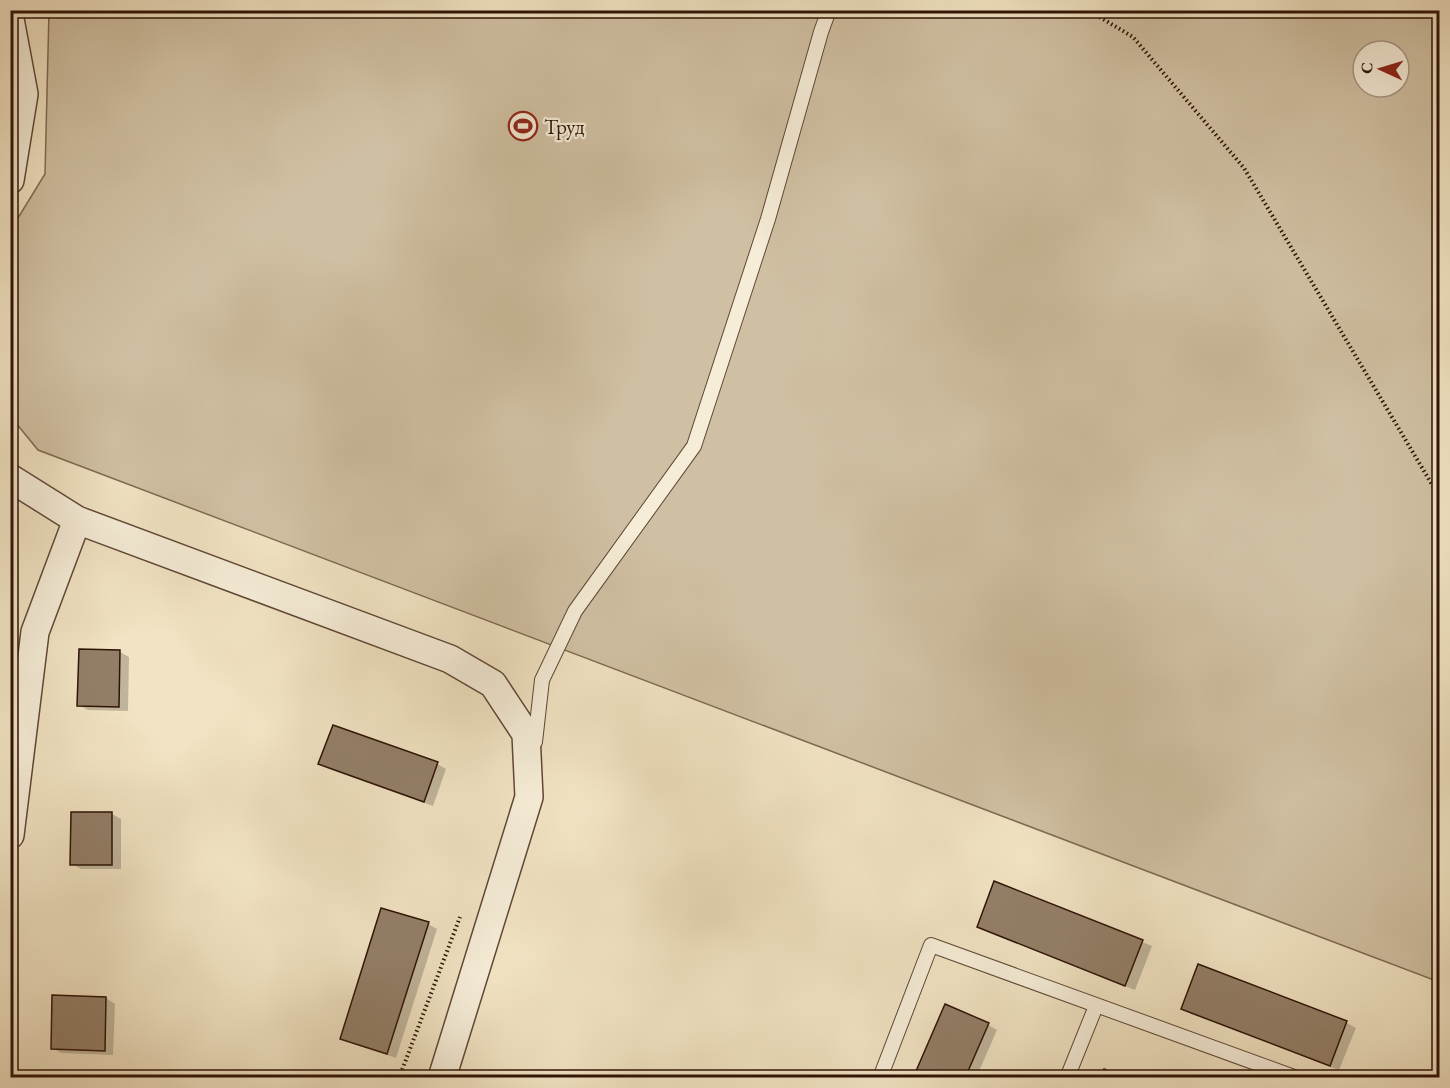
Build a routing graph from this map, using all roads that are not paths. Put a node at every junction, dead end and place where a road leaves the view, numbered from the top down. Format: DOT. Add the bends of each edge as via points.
graph roads {
  1 [pos="829,10"];
  2 [pos="10,19"];
  3 [pos="10,180"];
  4 [pos="10,478"];
  5 [pos="76,520"];
  6 [pos="23,630"];
  7 [pos="529,797"];
  8 [pos="10,835"];
  9 [pos="1096,1006"];
  10 [pos="442,1077"];
  11 [pos="880,1077"];
  12 [pos="1067,1077"];
  13 [pos="1297,1077"];
  1 -- 7 [label="lane" via="768,219 694,446 575,611 542,680"];
  2 -- 3 [label="street" via="24,94"];
  4 -- 5 [label="street"];
  5 -- 6 [label="street"];
  5 -- 7 [label="street" via="450,659 493,684 526,734"];
  6 -- 8 [label="street"];
  7 -- 10 [label="street"];
  9 -- 11 [label="lane" via="931,945"];
  9 -- 12 [label="lane"];
  9 -- 13 [label="lane"];
}
